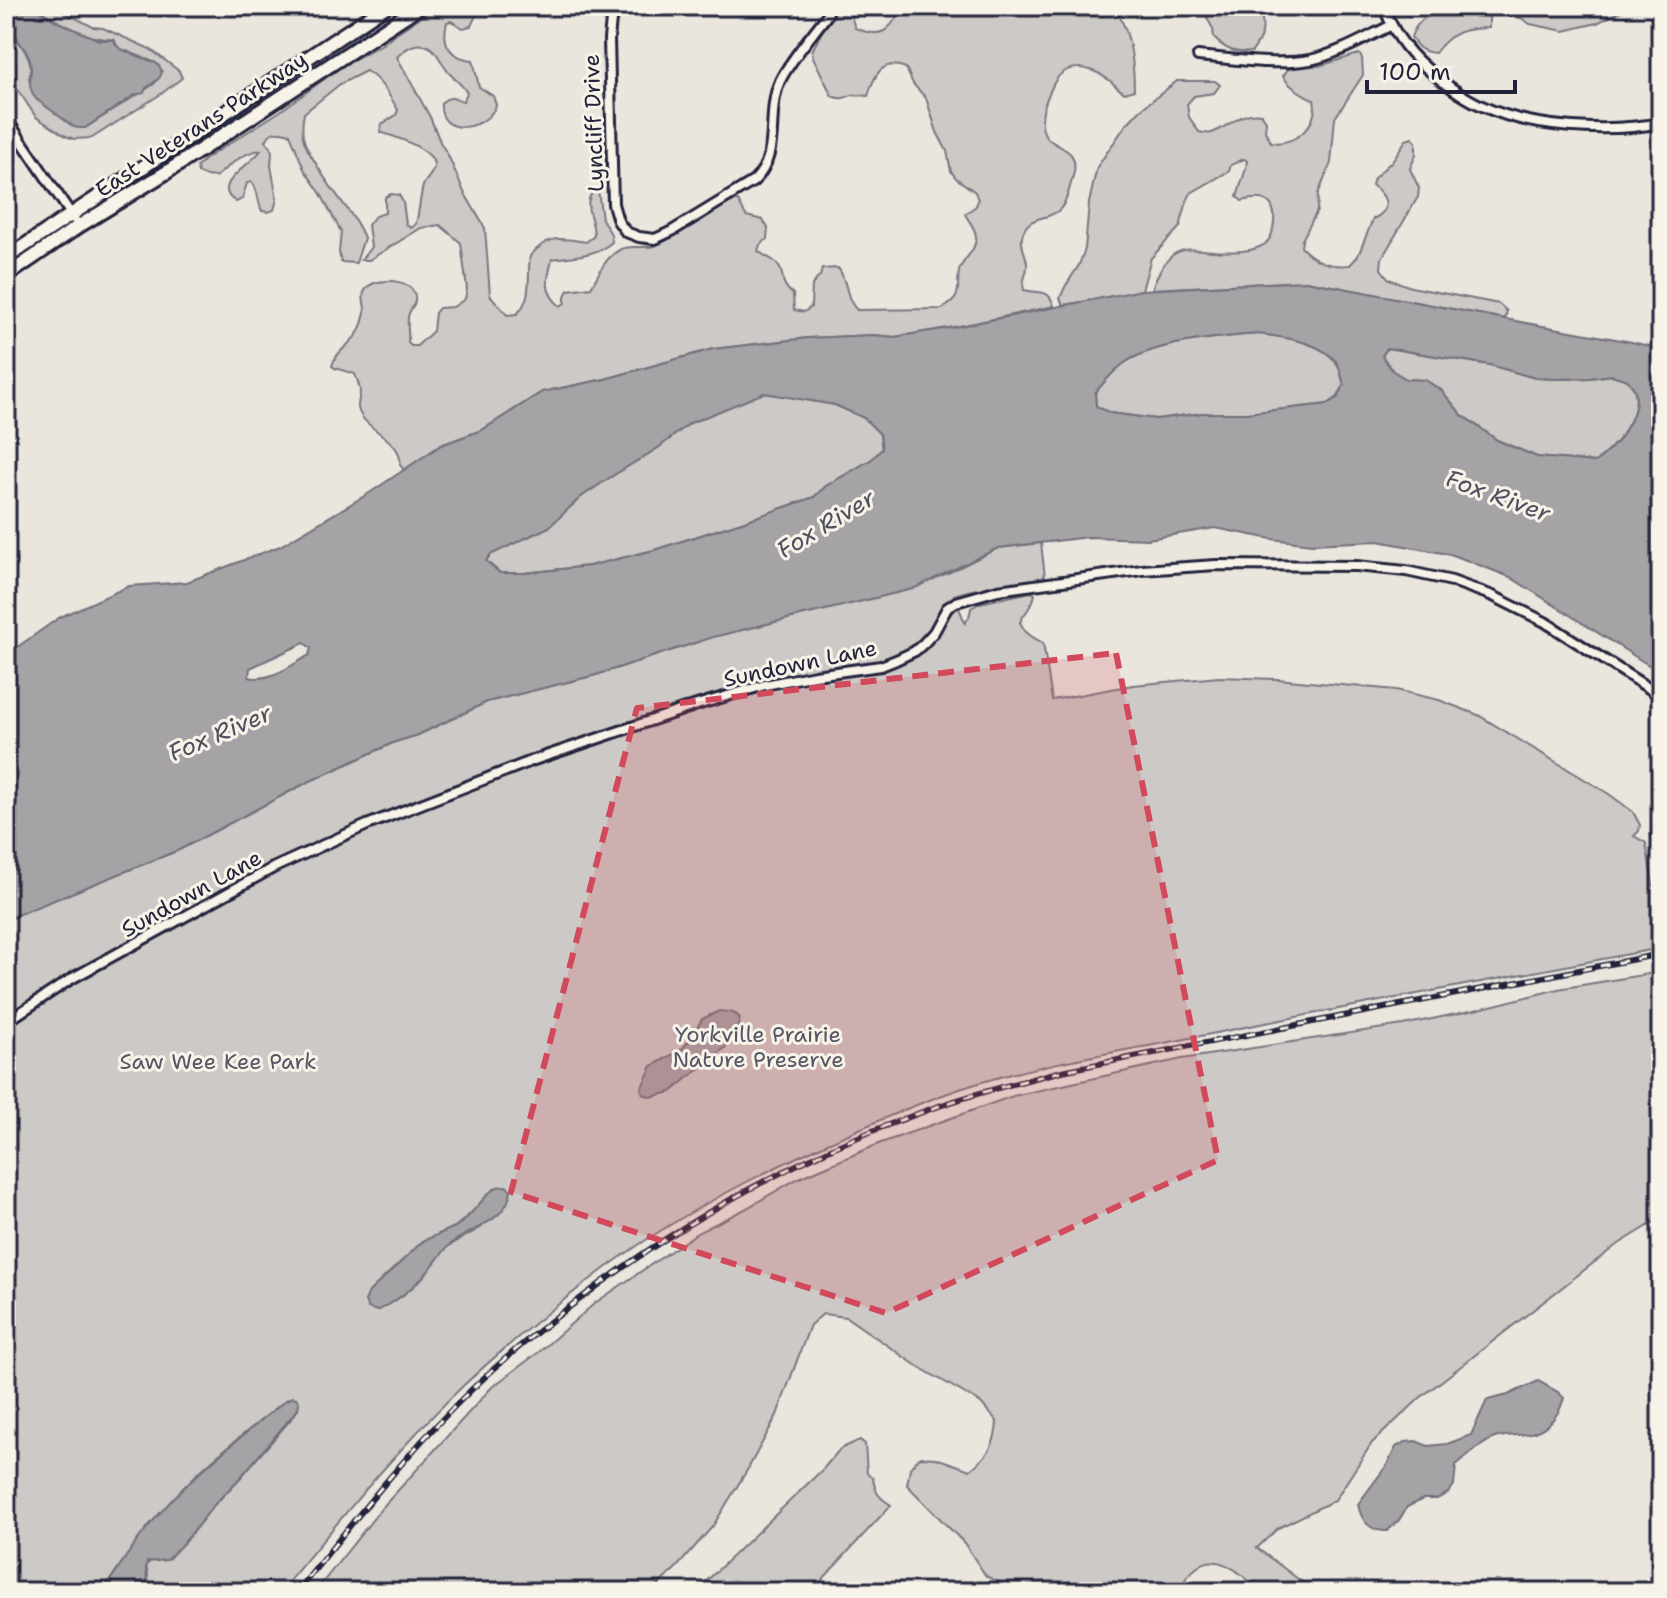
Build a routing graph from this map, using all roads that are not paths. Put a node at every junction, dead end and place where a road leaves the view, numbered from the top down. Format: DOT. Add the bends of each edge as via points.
graph roads {
  1 [pos="386,6"];
  2 [pos="420,6"];
  3 [pos="619,6"];
  4 [pos="830,6"];
  5 [pos="1384,6"];
  6 [pos="1390,26"];
  7 [pos="1198,56"];
  8 [pos="6,118"];
  9 [pos="1661,123"];
  10 [pos="71,215"];
  11 [pos="79,226"];
  12 [pos="6,258"];
  13 [pos="6,276"];
  14 [pos="1661,696"];
  15 [pos="6,1022"];
  1 -- 10 [label="main road, East Veterans Parkway"];
  2 -- 11 [label="main road, East Veterans Parkway"];
  3 -- 4 [label="street, Lyncliff Drive" via="609,39 613,204 626,232 655,239 764,171 781,80"];
  5 -- 6 [label="street"];
  6 -- 7 [label="street" via="1309,60"];
  6 -- 9 [label="street" via="1442,82 1503,114 1607,129"];
  8 -- 10 [label="street"];
  10 -- 11 [label="street"];
  10 -- 12 [label="main road, East Veterans Parkway"];
  11 -- 13 [label="main road, East Veterans Parkway"];
  14 -- 15 [label="street, Sundown Lane" via="1545,622 1493,596 1406,571 1216,565 998,590 956,602 924,643 881,666 765,685 700,704 534,760 367,825 232,890 71,979"];
}
